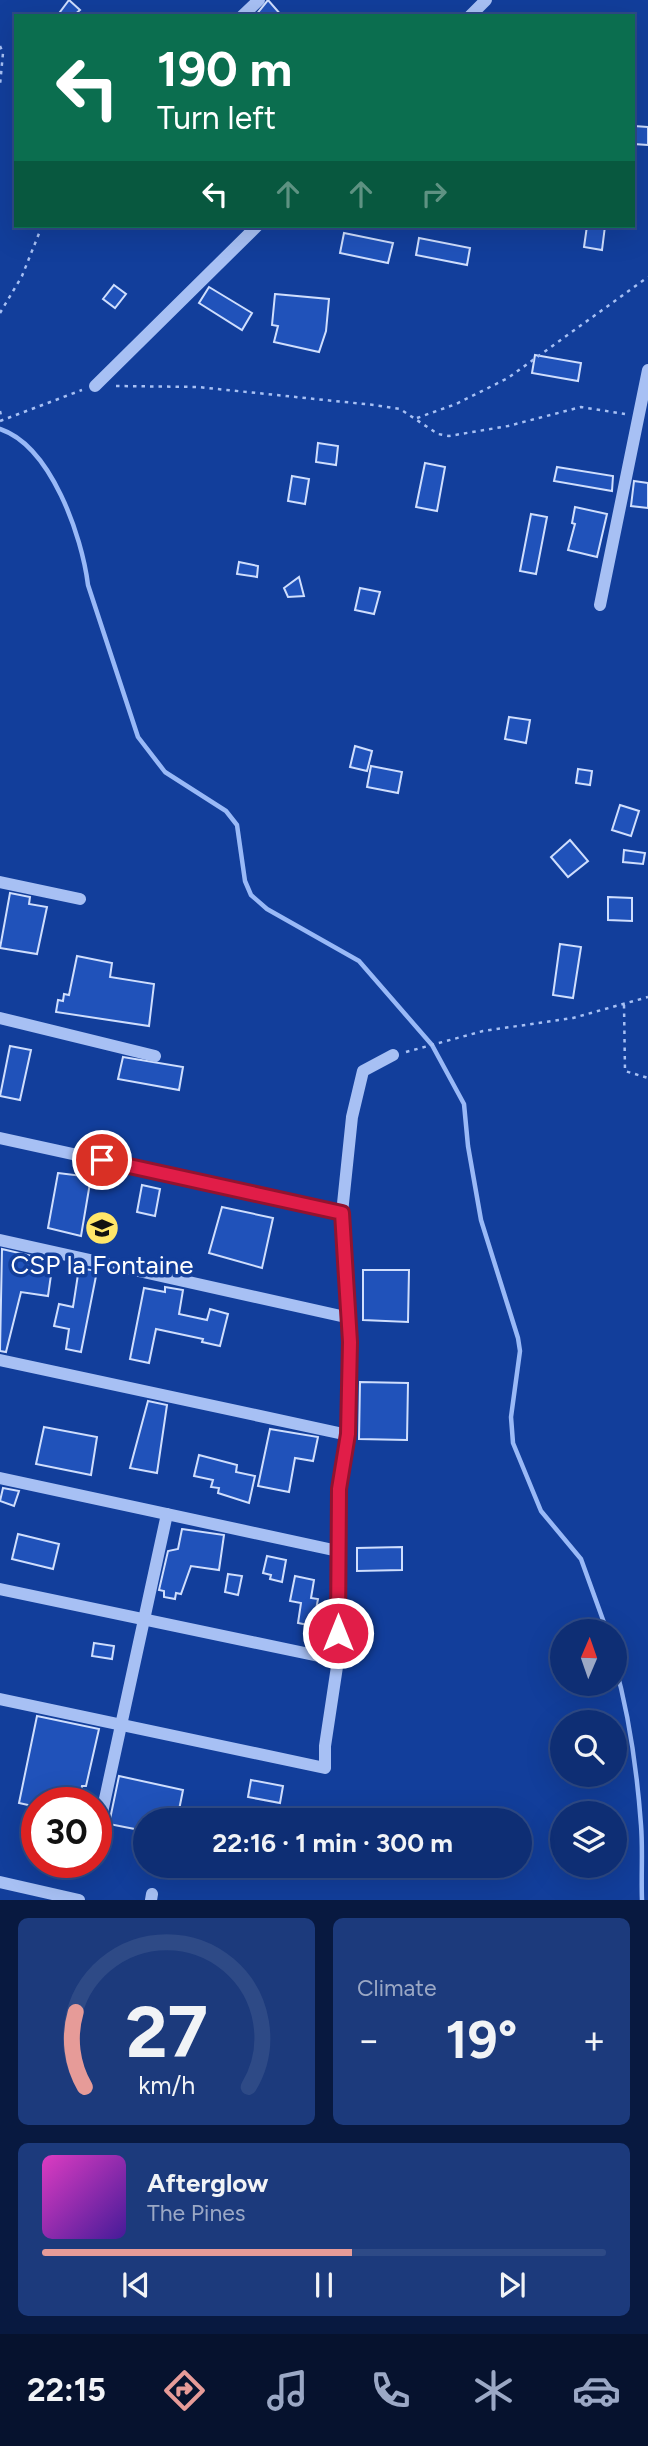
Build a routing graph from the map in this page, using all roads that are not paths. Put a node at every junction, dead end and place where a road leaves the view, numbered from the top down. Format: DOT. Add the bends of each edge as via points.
graph roads {
  1 [pos="258,0"];
  2 [pos="486,0"];
  3 [pos="244,14"];
  4 [pos="472,14"];
  5 [pos="255,228"];
  6 [pos="648,370"];
  7 [pos="95,386"];
  8 [pos="600,605"];
  9 [pos="0,882"];
  10 [pos="80,899"];
  11 [pos="0,1018"];
  12 [pos="155,1055"];
  13 [pos="393,1055"];
  14 [pos="0,1138"];
  15 [pos="342,1213"];
  16 [pos="0,1240"];
  17 [pos="350,1318"];
  18 [pos="0,1360"];
  19 [pos="348,1434"];
  20 [pos="0,1478"];
  21 [pos="167,1514"];
  22 [pos="338,1550"];
  23 [pos="0,1589"];
  24 [pos="144,1619"];
  25 [pos="338,1660"];
  26 [pos="0,1699"];
  27 [pos="121,1725"];
  28 [pos="108,1787"];
  29 [pos="0,1882"];
  30 [pos="79,1900"];
  1 -- 3 [label="street"];
  2 -- 4 [label="street"];
  5 -- 7 [label="street"];
  6 -- 8 [label="street"];
  9 -- 10 [label="street"];
  11 -- 12 [label="street"];
  13 -- 15 [label="street" via="363,1071 352,1117"];
  14 -- 15 [label="street"];
  15 -- 17 [label="street"];
  16 -- 17 [label="street"];
  17 -- 19 [label="street"];
  18 -- 19 [label="street"];
  19 -- 22 [label="street" via="339,1489"];
  20 -- 21 [label="street"];
  21 -- 22 [label="street"];
  21 -- 24 [label="street"];
  22 -- 25 [label="street"];
  23 -- 24 [label="street"];
  24 -- 25 [label="street"];
  24 -- 27 [label="street"];
  25 -- 27 [label="street" via="326,1768"];
  26 -- 27 [label="street"];
  27 -- 28 [label="street"];
  29 -- 30 [label="street"];
}
